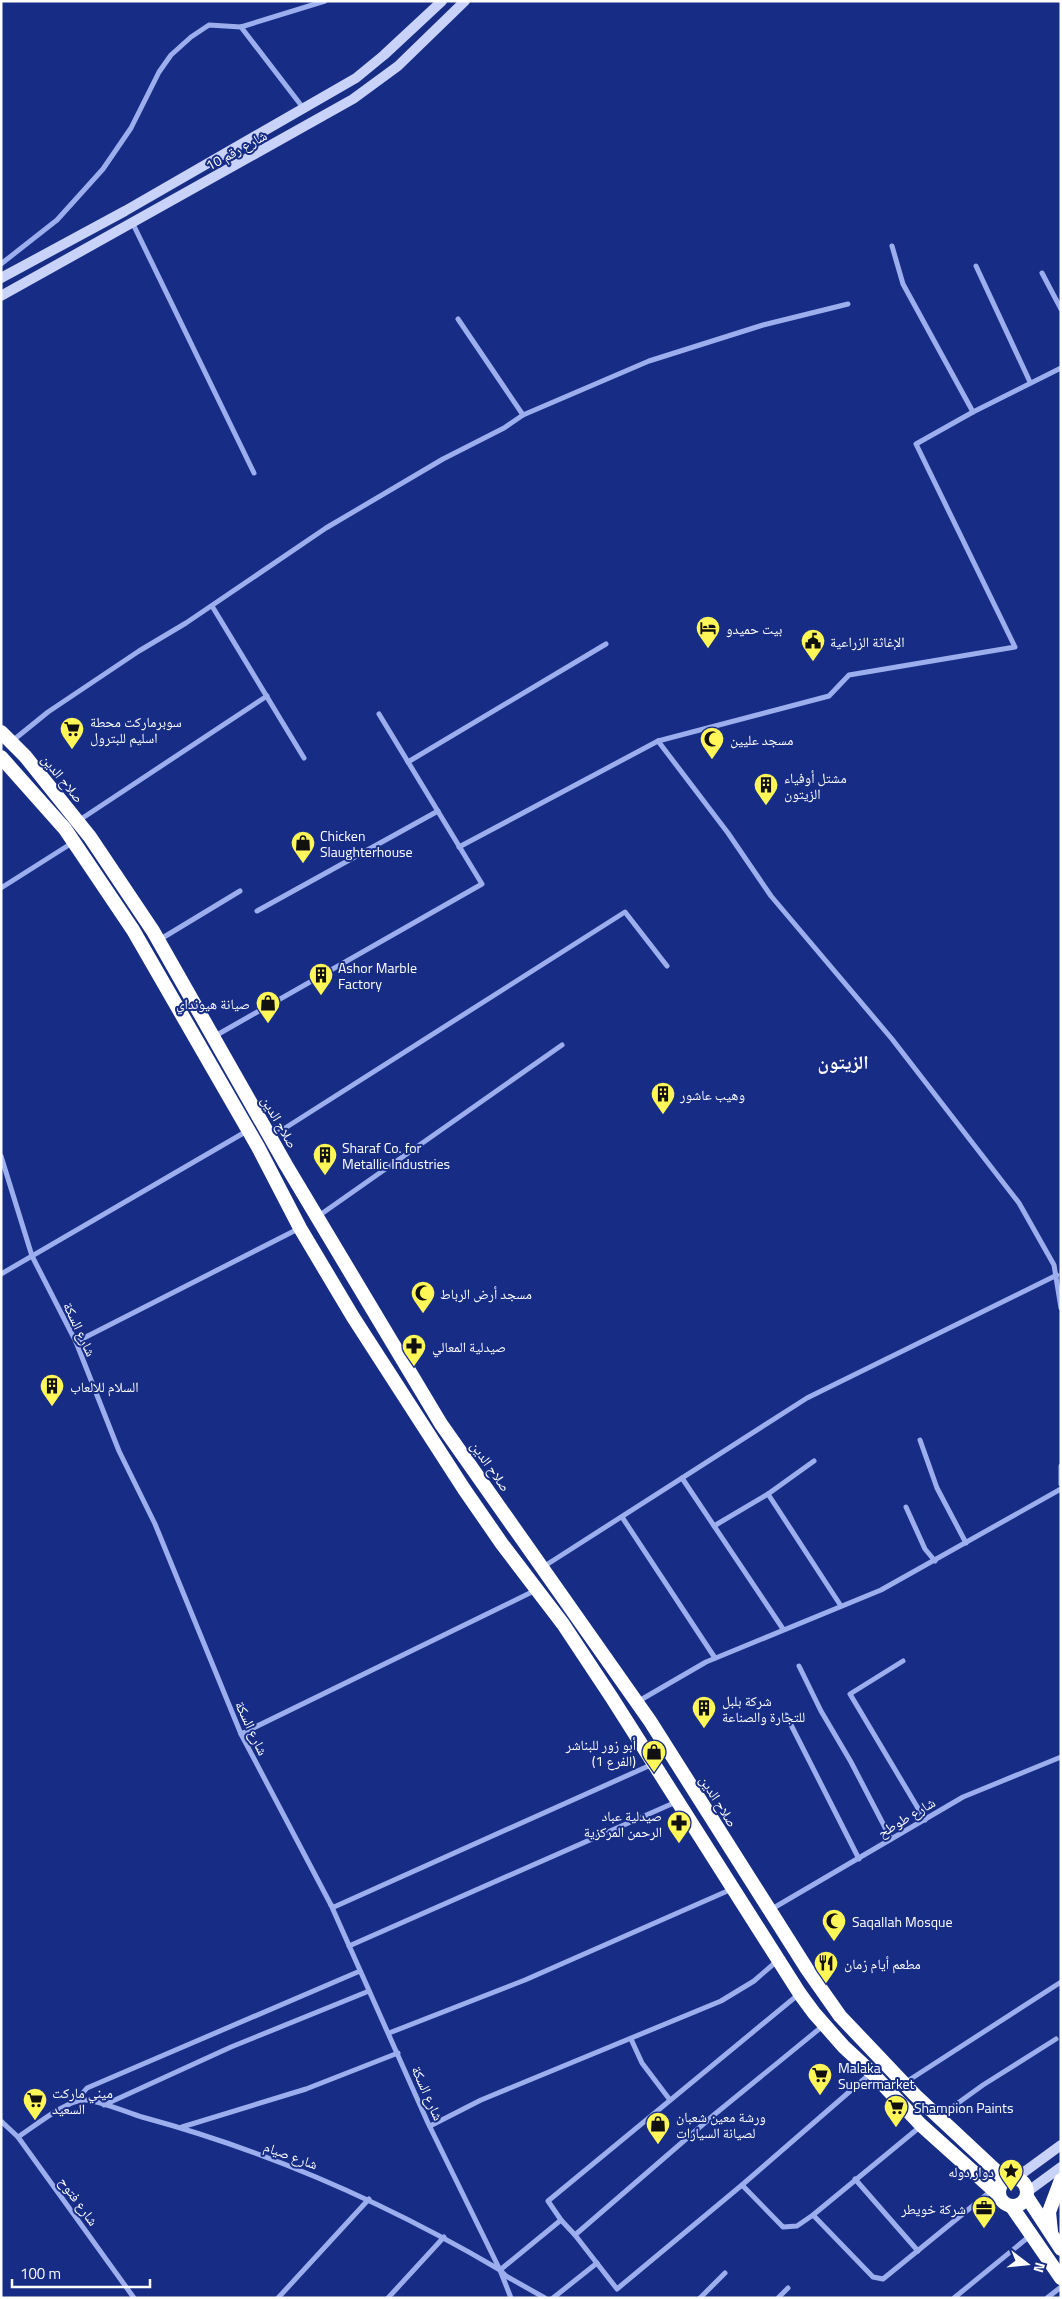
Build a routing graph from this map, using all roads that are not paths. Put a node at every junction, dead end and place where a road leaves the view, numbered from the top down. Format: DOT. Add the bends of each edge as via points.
graph roads {
  1 [pos="325,1"];
  2 [pos="442,1"];
  3 [pos="465,1"];
  4 [pos="241,26"];
  5 [pos="304,109"];
  6 [pos="133,224"];
  7 [pos="892,246"];
  8 [pos="1,264"];
  9 [pos="976,266"];
  10 [pos="1042,273"];
  11 [pos="1,278"];
  12 [pos="2,293"];
  13 [pos="848,304"];
  14 [pos="1061,310"];
  15 [pos="458,319"];
  16 [pos="1061,368"];
  17 [pos="1030,382"];
  18 [pos="973,412"];
  19 [pos="523,415"];
  20 [pos="254,473"];
  21 [pos="212,606"];
  22 [pos="606,644"];
  23 [pos="266,696"];
  24 [pos="379,714"];
  25 [pos="6,737"];
  26 [pos="658,741"];
  27 [pos="1,757"];
  28 [pos="304,758"];
  29 [pos="408,762"];
  30 [pos="438,811"];
  31 [pos="77,821"];
  32 [pos="74,842"];
  33 [pos="459,847"];
  34 [pos="1,888"];
  35 [pos="240,891"];
  36 [pos="258,911"];
  37 [pos="158,941"];
  38 [pos="667,966"];
  39 [pos="213,1037"];
  40 [pos="562,1044"];
  41 [pos="248,1131"];
  42 [pos="270,1137"];
  43 [pos="1,1156"];
  44 [pos="316,1217"];
  45 [pos="300,1228"];
  46 [pos="32,1256"];
  47 [pos="1,1274"];
  48 [pos="1057,1276"];
  49 [pos="1061,1308"];
  50 [pos="76,1342"];
  51 [pos="920,1440"];
  52 [pos="814,1462"];
  53 [pos="1061,1466"];
  54 [pos="682,1478"];
  55 [pos="1061,1484"];
  56 [pos="1061,1489"];
  57 [pos="768,1494"];
  58 [pos="906,1507"];
  59 [pos="622,1517"];
  60 [pos="714,1526"];
  61 [pos="966,1542"];
  62 [pos="935,1561"];
  63 [pos="542,1567"];
  64 [pos="536,1589"];
  65 [pos="841,1606"];
  66 [pos="783,1629"];
  67 [pos="715,1658"];
  68 [pos="903,1662"];
  69 [pos="799,1666"];
  70 [pos="636,1702"];
  71 [pos="786,1715"];
  72 [pos="241,1734"];
  73 [pos="1061,1756"];
  74 [pos="653,1764"];
  75 [pos="677,1801"];
  76 [pos="925,1820"];
  77 [pos="891,1840"];
  78 [pos="859,1859"];
  79 [pos="732,1889"];
  80 [pos="331,1905"];
  81 [pos="770,1911"];
  82 [pos="349,1946"];
  83 [pos="778,1961"];
  84 [pos="360,1971"];
  85 [pos="1061,1982"];
  86 [pos="369,1991"];
  87 [pos="800,1994"];
  88 [pos="824,2025"];
  89 [pos="389,2033"];
  90 [pos="631,2038"];
  91 [pos="1056,2039"];
  92 [pos="398,2053"];
  93 [pos="871,2072"];
  94 [pos="904,2084"];
  95 [pos="670,2100"];
  96 [pos="75,2102"];
  97 [pos="104,2105"];
  98 [pos="940,2117"];
  99 [pos="1,2121"];
  100 [pos="430,2126"];
  101 [pos="921,2126"];
  102 [pos="182,2127"];
  103 [pos="18,2137"];
  104 [pos="1061,2145"];
  105 [pos="1061,2167"];
  106 [pos="855,2179"];
  107 [pos="1011,2179"];
  108 [pos="1061,2180"];
  109 [pos="742,2186"];
  110 [pos="996,2192"];
  111 [pos="1027,2195"];
  112 [pos="369,2199"];
  113 [pos="1012,2207"];
  114 [pos="813,2215"];
  115 [pos="561,2220"];
  116 [pos="575,2235"];
  117 [pos="1032,2235"];
  118 [pos="1051,2235"];
  119 [pos="444,2237"];
  120 [pos="1061,2249"];
  121 [pos="918,2251"];
  122 [pos="597,2263"];
  123 [pos="500,2270"];
  124 [pos="725,2273"];
  125 [pos="1061,2278"];
  126 [pos="1061,2287"];
  127 [pos="788,2288"];
  128 [pos="134,2298"];
  129 [pos="278,2298"];
  130 [pos="388,2298"];
  131 [pos="511,2298"];
  132 [pos="545,2298"];
  133 [pos="554,2298"];
  134 [pos="700,2298"];
  135 [pos="778,2298"];
  136 [pos="954,2298"];
  137 [pos="1048,2298"];
  1 -- 4 [label="street"];
  2 -- 5 [label="main road, شارع رقم 10" via="356,78"];
  3 -- 6 [label="main road, شارع رقم 10" via="398,66 354,99"];
  4 -- 5 [label="street"];
  4 -- 8 [label="street" via="209,25 171,55 131,128 103,169 57,220"];
  5 -- 11 [label="main road, شارع رقم 10"];
  6 -- 12 [label="main road, شارع رقم 10"];
  6 -- 20 [label="street"];
  7 -- 18 [label="street" via="902,284"];
  9 -- 17 [label="street"];
  10 -- 14 [label="street"];
  13 -- 19 [label="street" via="764,325 649,361"];
  15 -- 19 [label="street"];
  16 -- 17 [label="street"];
  17 -- 18 [label="street"];
  18 -- 26 [label="street" via="916,444 1015,647 849,675 829,696"];
  19 -- 21 [label="street" via="326,528"];
  21 -- 23 [label="street"];
  21 -- 25 [label="street"];
  22 -- 29 [label="street"];
  23 -- 28 [label="street"];
  23 -- 31 [label="street"];
  24 -- 29 [label="street"];
  25 -- 31 [label="highway, صلاح الدين"];
  26 -- 33 [label="street"];
  26 -- 48 [label="street" via="771,896 892,1039 1019,1203"];
  27 -- 32 [label="highway"];
  29 -- 30 [label="street"];
  30 -- 33 [label="street"];
  30 -- 36 [label="street"];
  31 -- 37 [label="highway, صلاح الدين"];
  32 -- 34 [label="street"];
  32 -- 41 [label="highway" via="133,930"];
  33 -- 39 [label="street" via="482,884"];
  35 -- 37 [label="street"];
  37 -- 39 [label="highway, صلاح الدين"];
  38 -- 42 [label="street" via="625,912"];
  39 -- 42 [label="highway, صلاح الدين"];
  40 -- 44 [label="street"];
  41 -- 45 [label="highway"];
  41 -- 46 [label="street"];
  42 -- 44 [label="highway, صلاح الدين"];
  43 -- 46 [label="street, شارع السكة"];
  44 -- 63 [label="highway, صلاح الدين" via="441,1424"];
  45 -- 50 [label="street"];
  45 -- 64 [label="highway" via="432,1441"];
  46 -- 47 [label="street"];
  46 -- 50 [label="street, شارع السكة"];
  48 -- 49 [label="street"];
  48 -- 54 [label="street" via="807,1398"];
  50 -- 72 [label="street, شارع السكة"];
  51 -- 61 [label="street" via="937,1488"];
  52 -- 57 [label="street"];
  53 -- 55 [label="street"];
  54 -- 59 [label="street"];
  54 -- 60 [label="street"];
  56 -- 61 [label="street"];
  57 -- 60 [label="street"];
  57 -- 65 [label="street"];
  58 -- 62 [label="street" via="925,1549"];
  59 -- 63 [label="street"];
  59 -- 67 [label="street"];
  60 -- 66 [label="street"];
  61 -- 62 [label="street"];
  62 -- 65 [label="street" via="881,1590"];
  63 -- 70 [label="highway, صلاح الدين"];
  64 -- 72 [label="street"];
  64 -- 74 [label="highway" via="563,1624"];
  65 -- 66 [label="street"];
  66 -- 67 [label="street"];
  67 -- 70 [label="street"];
  68 -- 76 [label="street" via="850,1694"];
  69 -- 77 [label="street"];
  70 -- 81 [label="highway, صلاح الدين"];
  71 -- 78 [label="street"];
  72 -- 80 [label="street, شارع السكة"];
  73 -- 76 [label="street, شارع طوطح" via="963,1797"];
  74 -- 75 [label="highway"];
  74 -- 80 [label="street"];
  75 -- 79 [label="highway"];
  75 -- 82 [label="street"];
  76 -- 77 [label="street, شارع طوطح"];
  77 -- 78 [label="street, شارع طوطح"];
  78 -- 81 [label="street, شارع طوطح"];
  79 -- 83 [label="highway"];
  79 -- 89 [label="street" via="524,1980"];
  80 -- 82 [label="street, شارع السكة"];
  81 -- 94 [label="highway, صلاح الدين" via="840,2016"];
  82 -- 84 [label="street, شارع السكة"];
  83 -- 87 [label="highway"];
  83 -- 90 [label="street" via="736,1993"];
  84 -- 86 [label="street, شارع السكة"];
  84 -- 96 [label="street" via="87,2088"];
  85 -- 94 [label="street"];
  86 -- 89 [label="street, شارع السكة"];
  86 -- 97 [label="street" via="231,2047"];
  87 -- 88 [label="highway"];
  87 -- 95 [label="street"];
  88 -- 93 [label="highway"];
  88 -- 116 [label="street"];
  89 -- 92 [label="street, شارع السكة"];
  90 -- 95 [label="street" via="642,2063"];
  90 -- 100 [label="street" via="481,2100"];
  91 -- 98 [label="street" via="983,2085"];
  92 -- 100 [label="street, شارع السكة"];
  92 -- 102 [label="street" via="306,2089"];
  93 -- 101 [label="highway"];
  93 -- 109 [label="street"];
  94 -- 98 [label="highway, صلاح الدين"];
  95 -- 115 [label="street" via="548,2201"];
  96 -- 97 [label="street, شارع صيام" via="85,2099"];
  96 -- 103 [label="street"];
  97 -- 102 [label="street, شارع صيام"];
  98 -- 107 [label="highway, صلاح الدين"];
  99 -- 103 [label="street, شارع فتوح"];
  100 -- 123 [label="street, شارع السكة"];
  101 -- 106 [label="street"];
  101 -- 110 [label="highway"];
  102 -- 112 [label="street, شارع صيام"];
  103 -- 128 [label="street, شارع فتوح"];
  104 -- 107 [label="main road"];
  105 -- 111 [label="main road"];
  106 -- 114 [label="street"];
  106 -- 121 [label="street"];
  107 -- 110 [label="highway"];
  107 -- 111 [label="highway" via="1024,2183"];
  108 -- 118 [label="highway" via="1049,2212"];
  109 -- 114 [label="street" via="783,2227 797,2226"];
  109 -- 122 [label="street" via="618,2288"];
  110 -- 113 [label="highway" via="1004,2203"];
  110 -- 121 [label="street"];
  111 -- 113 [label="highway" via="1021,2205"];
  111 -- 118 [label="highway"];
  112 -- 119 [label="street, شارع صيام"];
  112 -- 129 [label="street"];
  113 -- 117 [label="highway"];
  114 -- 121 [label="street" via="873,2277 883,2280"];
  115 -- 116 [label="street"];
  115 -- 123 [label="street"];
  116 -- 122 [label="street"];
  117 -- 125 [label="highway"];
  117 -- 136 [label="street"];
  118 -- 120 [label="highway"];
  119 -- 123 [label="street, شارع صيام"];
  119 -- 130 [label="street"];
  122 -- 133 [label="street"];
  123 -- 131 [label="street, شارع السكة"];
  123 -- 132 [label="street, شارع صيام"];
  124 -- 134 [label="street"];
  126 -- 137 [label="street"];
  127 -- 135 [label="street"];
}
